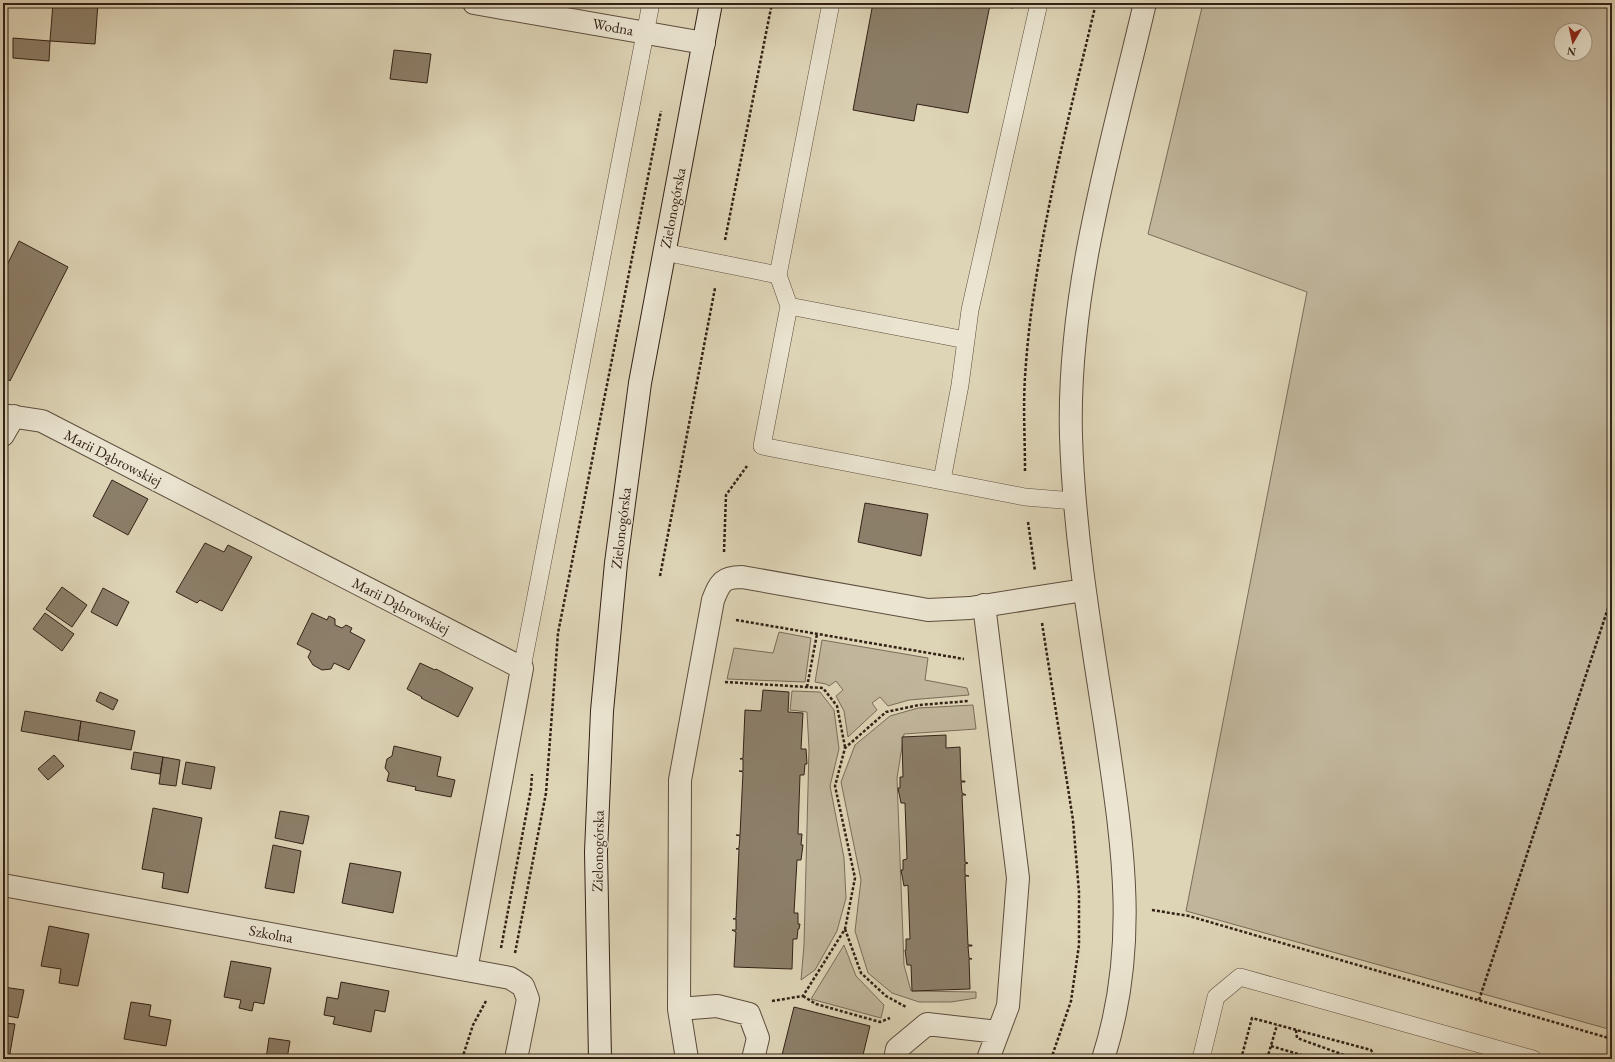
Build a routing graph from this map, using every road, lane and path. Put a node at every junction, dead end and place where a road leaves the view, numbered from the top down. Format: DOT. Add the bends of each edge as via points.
graph roads {
  1 [pos="474,3"];
  2 [pos="651,3"];
  3 [pos="712,3"];
  4 [pos="772,3"];
  5 [pos="831,3"];
  6 [pos="1039,3"];
  7 [pos="1145,3"];
  8 [pos="645,32"];
  9 [pos="704,43"];
  10 [pos="662,108"];
  11 [pos="664,252"];
  12 [pos="720,264"];
  13 [pos="778,275"];
  14 [pos="789,306"];
  15 [pos="966,340"];
  16 [pos="8,416"];
  17 [pos="3,435"];
  18 [pos="762,446"];
  19 [pos="942,480"];
  20 [pos="1074,501"];
  21 [pos="660,576"];
  22 [pos="730,577"];
  23 [pos="1084,590"];
  24 [pos="1612,596"];
  25 [pos="984,605"];
  26 [pos="733,628"];
  27 [pos="817,634"];
  28 [pos="969,660"];
  29 [pos="522,668"];
  30 [pos="698,681"];
  31 [pos="807,687"];
  32 [pos="996,698"];
  33 [pos="845,748"];
  34 [pos="3,885"];
  35 [pos="1126,905"];
  36 [pos="846,929"];
  37 [pos="466,970"];
  38 [pos="510,978"];
  39 [pos="803,996"];
  40 [pos="765,999"];
  41 [pos="1479,1000"];
  42 [pos="679,1010"];
  43 [pos="913,1010"];
  44 [pos="893,1017"];
  45 [pos="1277,1025"];
  46 [pos="1296,1030"];
  47 [pos="998,1032"];
  48 [pos="1612,1039"];
  49 [pos="1271,1046"];
  50 [pos="516,1059"];
  51 [pos="600,1059"];
  52 [pos="687,1059"];
  53 [pos="753,1059"];
  54 [pos="895,1059"];
  55 [pos="988,1059"];
  56 [pos="1103,1059"];
  57 [pos="1201,1059"];
  58 [pos="1241,1059"];
  59 [pos="1267,1059"];
  60 [pos="1315,1059"];
  61 [pos="1354,1059"];
  62 [pos="1376,1059"];
  63 [pos="1533,1059"];
  1 -- 8 [label="street, Wodna"];
  2 -- 8 [label="lane"];
  3 -- 9 [label="street, Zielonogórska"];
  4 -- 12 [label="path"];
  5 -- 13 [label="lane"];
  6 -- 15 [label="lane" via="970,310"];
  7 -- 20 [label="street" via="1088,254 1078,318 1072,380"];
  8 -- 9 [label="street, Wodna"];
  8 -- 29 [label="lane"];
  9 -- 11 [label="street, Zielonogórska"];
  10 -- 38 [label="path" via="558,633 546,793"];
  11 -- 12 [label="lane"];
  11 -- 51 [label="street, Zielonogórska" via="639,391 616,563 602,711 596,852"];
  12 -- 13 [label="lane"];
  12 -- 21 [label="path"];
  13 -- 14 [label="lane"];
  14 -- 15 [label="lane"];
  14 -- 18 [label="lane"];
  15 -- 19 [label="lane"];
  16 -- 17 [label="street"];
  16 -- 29 [label="street, Marii Dąbrowskiej" via="42,421"];
  18 -- 19 [label="lane"];
  18 -- 22 [label="path" via="726,495 724,561"];
  19 -- 20 [label="lane" via="1025,496"];
  20 -- 23 [label="street"];
  22 -- 25 [label="street" via="928,610"];
  22 -- 30 [label="street" via="720,583 713,600"];
  23 -- 25 [label="street"];
  23 -- 35 [label="street" via="1119,817"];
  24 -- 41 [label="path"];
  25 -- 32 [label="street"];
  26 -- 27 [label="path" via="735,620"];
  27 -- 28 [label="path"];
  27 -- 31 [label="path"];
  29 -- 37 [label="street"];
  30 -- 31 [label="path"];
  30 -- 42 [label="street" via="680,780"];
  31 -- 33 [label="path" via="823,688 837,706"];
  32 -- 33 [label="path" via="919,705 886,712"];
  32 -- 47 [label="street" via="1018,878 1008,1006"];
  33 -- 36 [label="path" via="835,786 855,878"];
  34 -- 37 [label="street, Szkolna"];
  35 -- 41 [label="path" via="1189,916"];
  35 -- 56 [label="street" via="1126,941 1120,994"];
  36 -- 39 [label="path"];
  36 -- 43 [label="path" via="861,973 886,996"];
  37 -- 38 [label="street, Szkolna"];
  38 -- 50 [label="street, Szkolna" via="523,986 528,999"];
  39 -- 40 [label="path" via="772,1002"];
  39 -- 44 [label="path" via="816,1004 880,1022"];
  41 -- 48 [label="path"];
  42 -- 52 [label="street"];
  42 -- 53 [label="street" via="717,1006 749,1014 758,1038"];
  45 -- 46 [label="path"];
  45 -- 49 [label="path"];
  45 -- 58 [label="path" via="1252,1018"];
  46 -- 61 [label="path" via="1297,1038"];
  46 -- 62 [label="path" via="1371,1050"];
  47 -- 54 [label="street" via="927,1024 897,1049"];
  47 -- 55 [label="street"];
  49 -- 59 [label="path"];
  49 -- 60 [label="path"];
  57 -- 63 [label="lane" via="1216,997 1240,976"];
}
